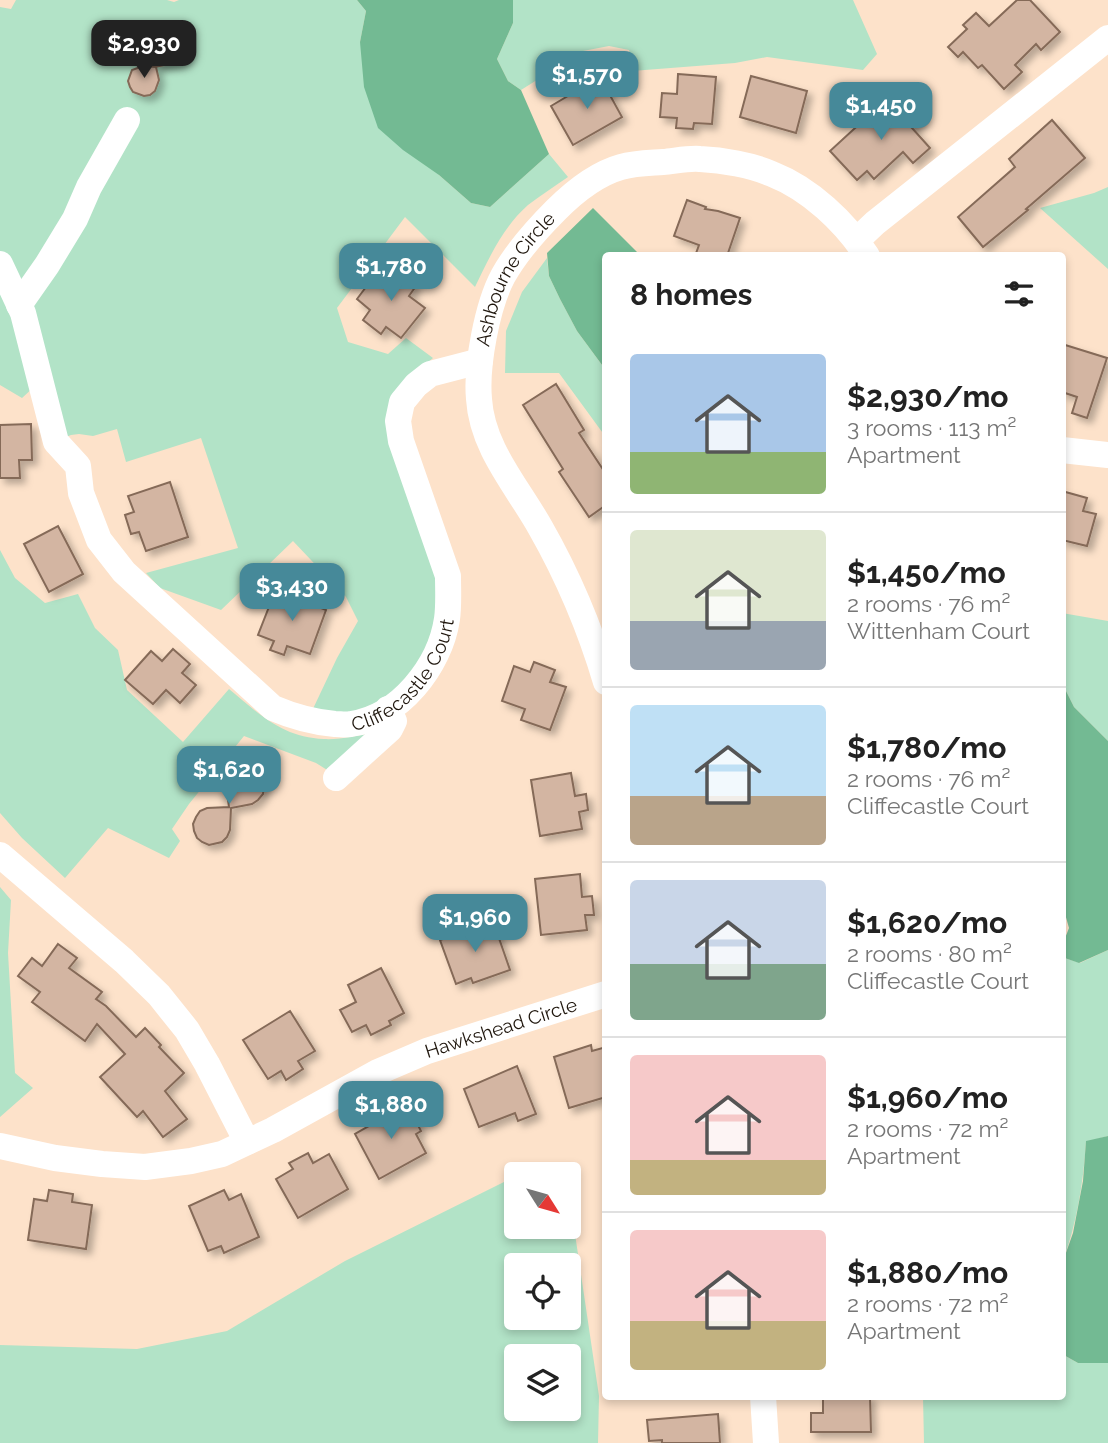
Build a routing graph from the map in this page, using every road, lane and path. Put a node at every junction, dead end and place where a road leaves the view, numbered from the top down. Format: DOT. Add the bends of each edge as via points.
graph roads {
  1 [pos="1108,38"];
  2 [pos="127,120"];
  3 [pos="862,248"];
  4 [pos="0,264"];
  5 [pos="19,305"];
  6 [pos="480,361"];
  7 [pos="1066,451"];
  8 [pos="1108,456"];
  9 [pos="602,668"];
  10 [pos="388,709"];
  11 [pos="337,778"];
  12 [pos="0,855"];
  13 [pos="602,995"];
  14 [pos="247,1142"];
  15 [pos="0,1146"];
  16 [pos="763,1400"];
  17 [pos="766,1443"];
  1 -- 3 [label="street" via="875,223"];
  2 -- 5 [label="street" via="75,219"];
  3 -- 6 [label="street, Ashbourne Circle" via="836,217 771,173 698,158 620,167 592,180 565,201 518,253 502,278"];
  4 -- 5 [label="street"];
  5 -- 10 [label="street, Cliffecastle Court" via="56,442 79,466 81,493 99,540 124,572 273,708 312,722 351,724"];
  6 -- 9 [label="street, Ashbourne Circle" via="479,400 487,434 578,603"];
  6 -- 10 [label="street, Cliffecastle Court" via="430,374 402,402 398,421 401,441 448,576 447,621 438,652 424,676"];
  7 -- 8 [label="street"];
  10 -- 11 [label="street" via="394,721 390,729"];
  12 -- 14 [label="street" via="159,995 187,1030"];
  13 -- 14 [label="street, Hawkshead Circle" via="427,1051"];
  14 -- 15 [label="street, Hawkshead Circle" via="222,1154 145,1167 66,1160"];
  16 -- 17 [label="street"];
}
